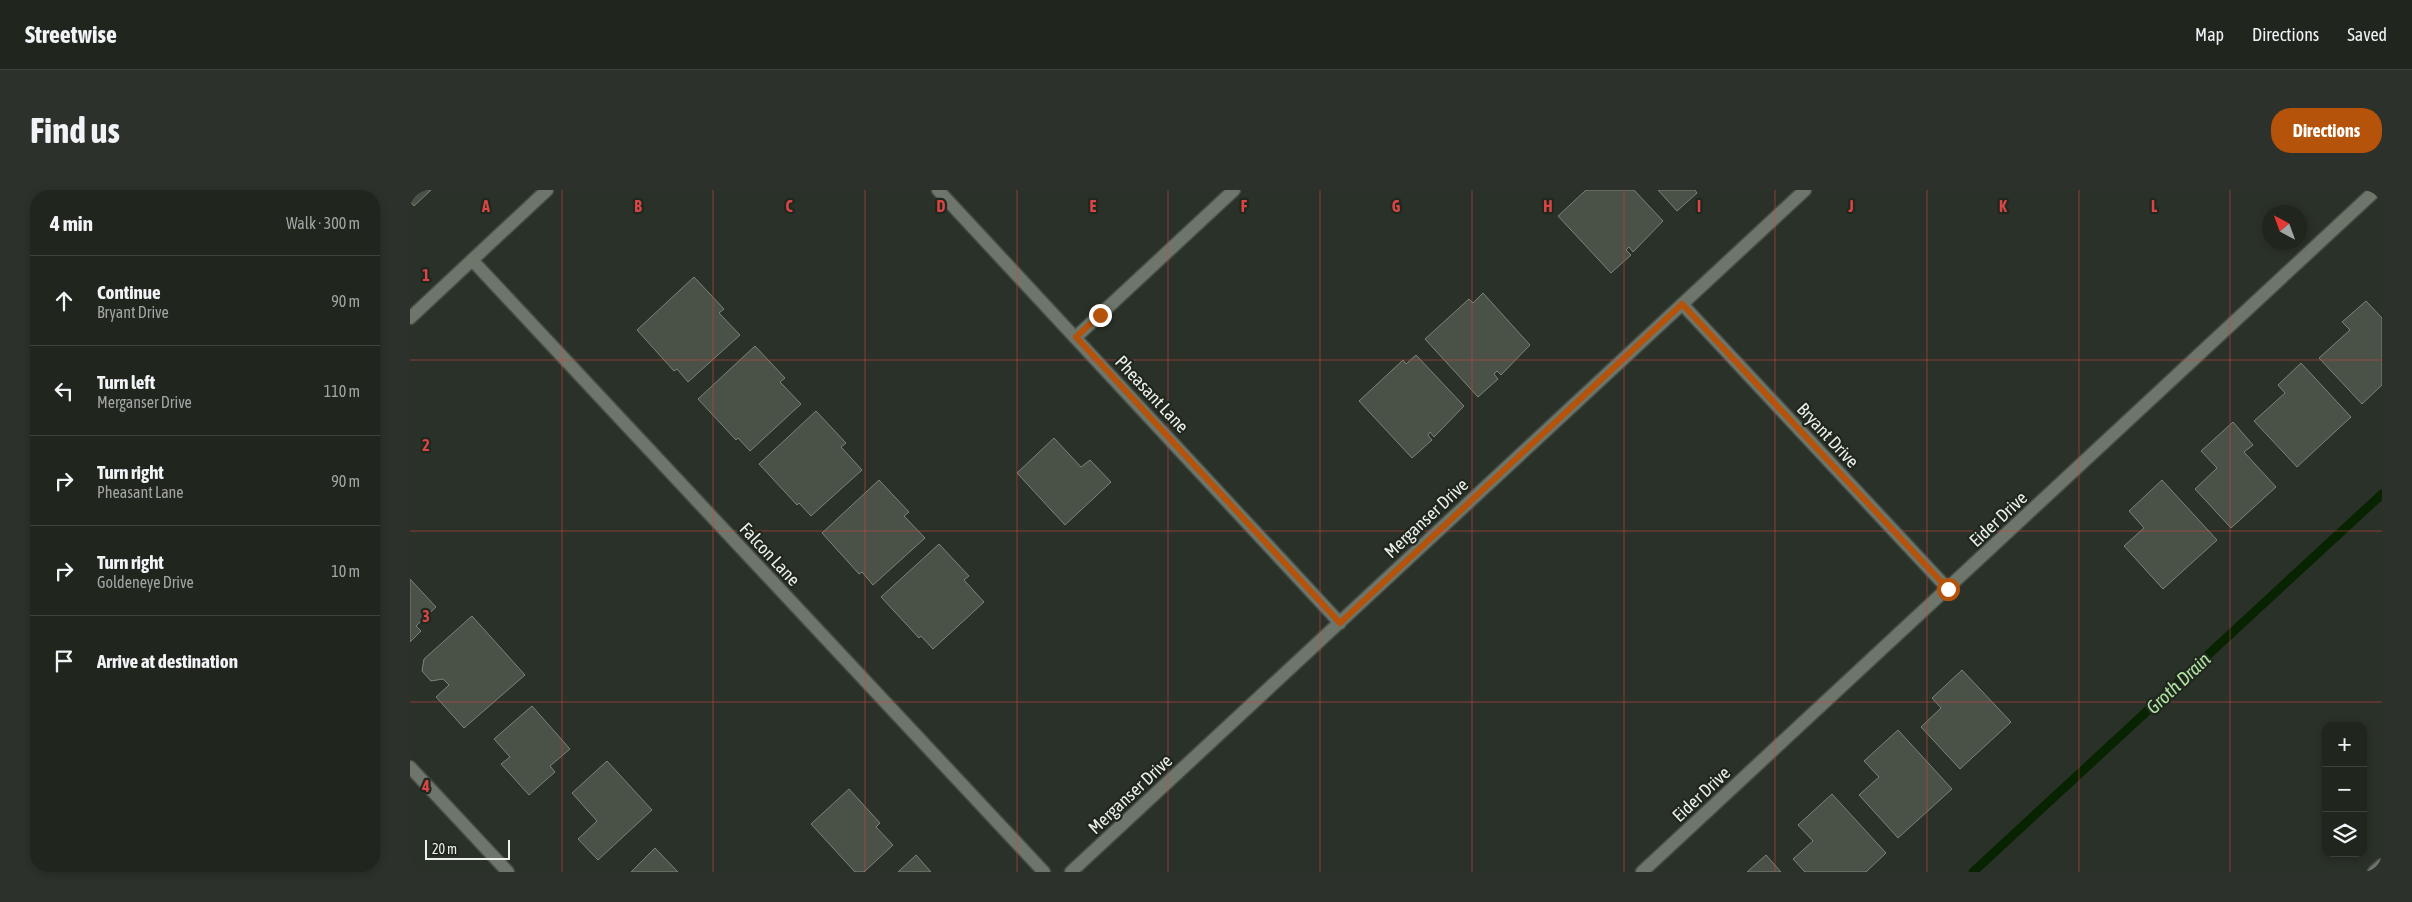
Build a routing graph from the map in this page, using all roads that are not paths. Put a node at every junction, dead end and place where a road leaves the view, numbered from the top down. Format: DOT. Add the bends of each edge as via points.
graph roads {
  1 [pos="547,190"];
  2 [pos="938,190"];
  3 [pos="1234,190"];
  4 [pos="1805,190"];
  5 [pos="2376,190"];
  6 [pos="472,260"];
  7 [pos="1682,304"];
  8 [pos="410,318"];
  9 [pos="1076,337"];
  10 [pos="1948,589"];
  11 [pos="1340,623"];
  12 [pos="410,767"];
  13 [pos="2382,865"];
  14 [pos="508,872"];
  15 [pos="1044,872"];
  16 [pos="1071,872"];
  17 [pos="1642,872"];
  18 [pos="2374,872"];
  1 -- 6 [label="street"];
  2 -- 9 [label="street, Pheasant Lane"];
  3 -- 9 [label="street"];
  4 -- 7 [label="street, Merganser Drive"];
  5 -- 10 [label="street, Eider Drive"];
  6 -- 8 [label="street"];
  6 -- 15 [label="street, Falcon Lane"];
  7 -- 10 [label="street, Bryant Drive"];
  7 -- 11 [label="street, Merganser Drive"];
  9 -- 11 [label="street, Pheasant Lane"];
  10 -- 17 [label="street, Eider Drive"];
  11 -- 16 [label="street, Merganser Drive"];
  12 -- 14 [label="street"];
  13 -- 18 [label="street"];
}
